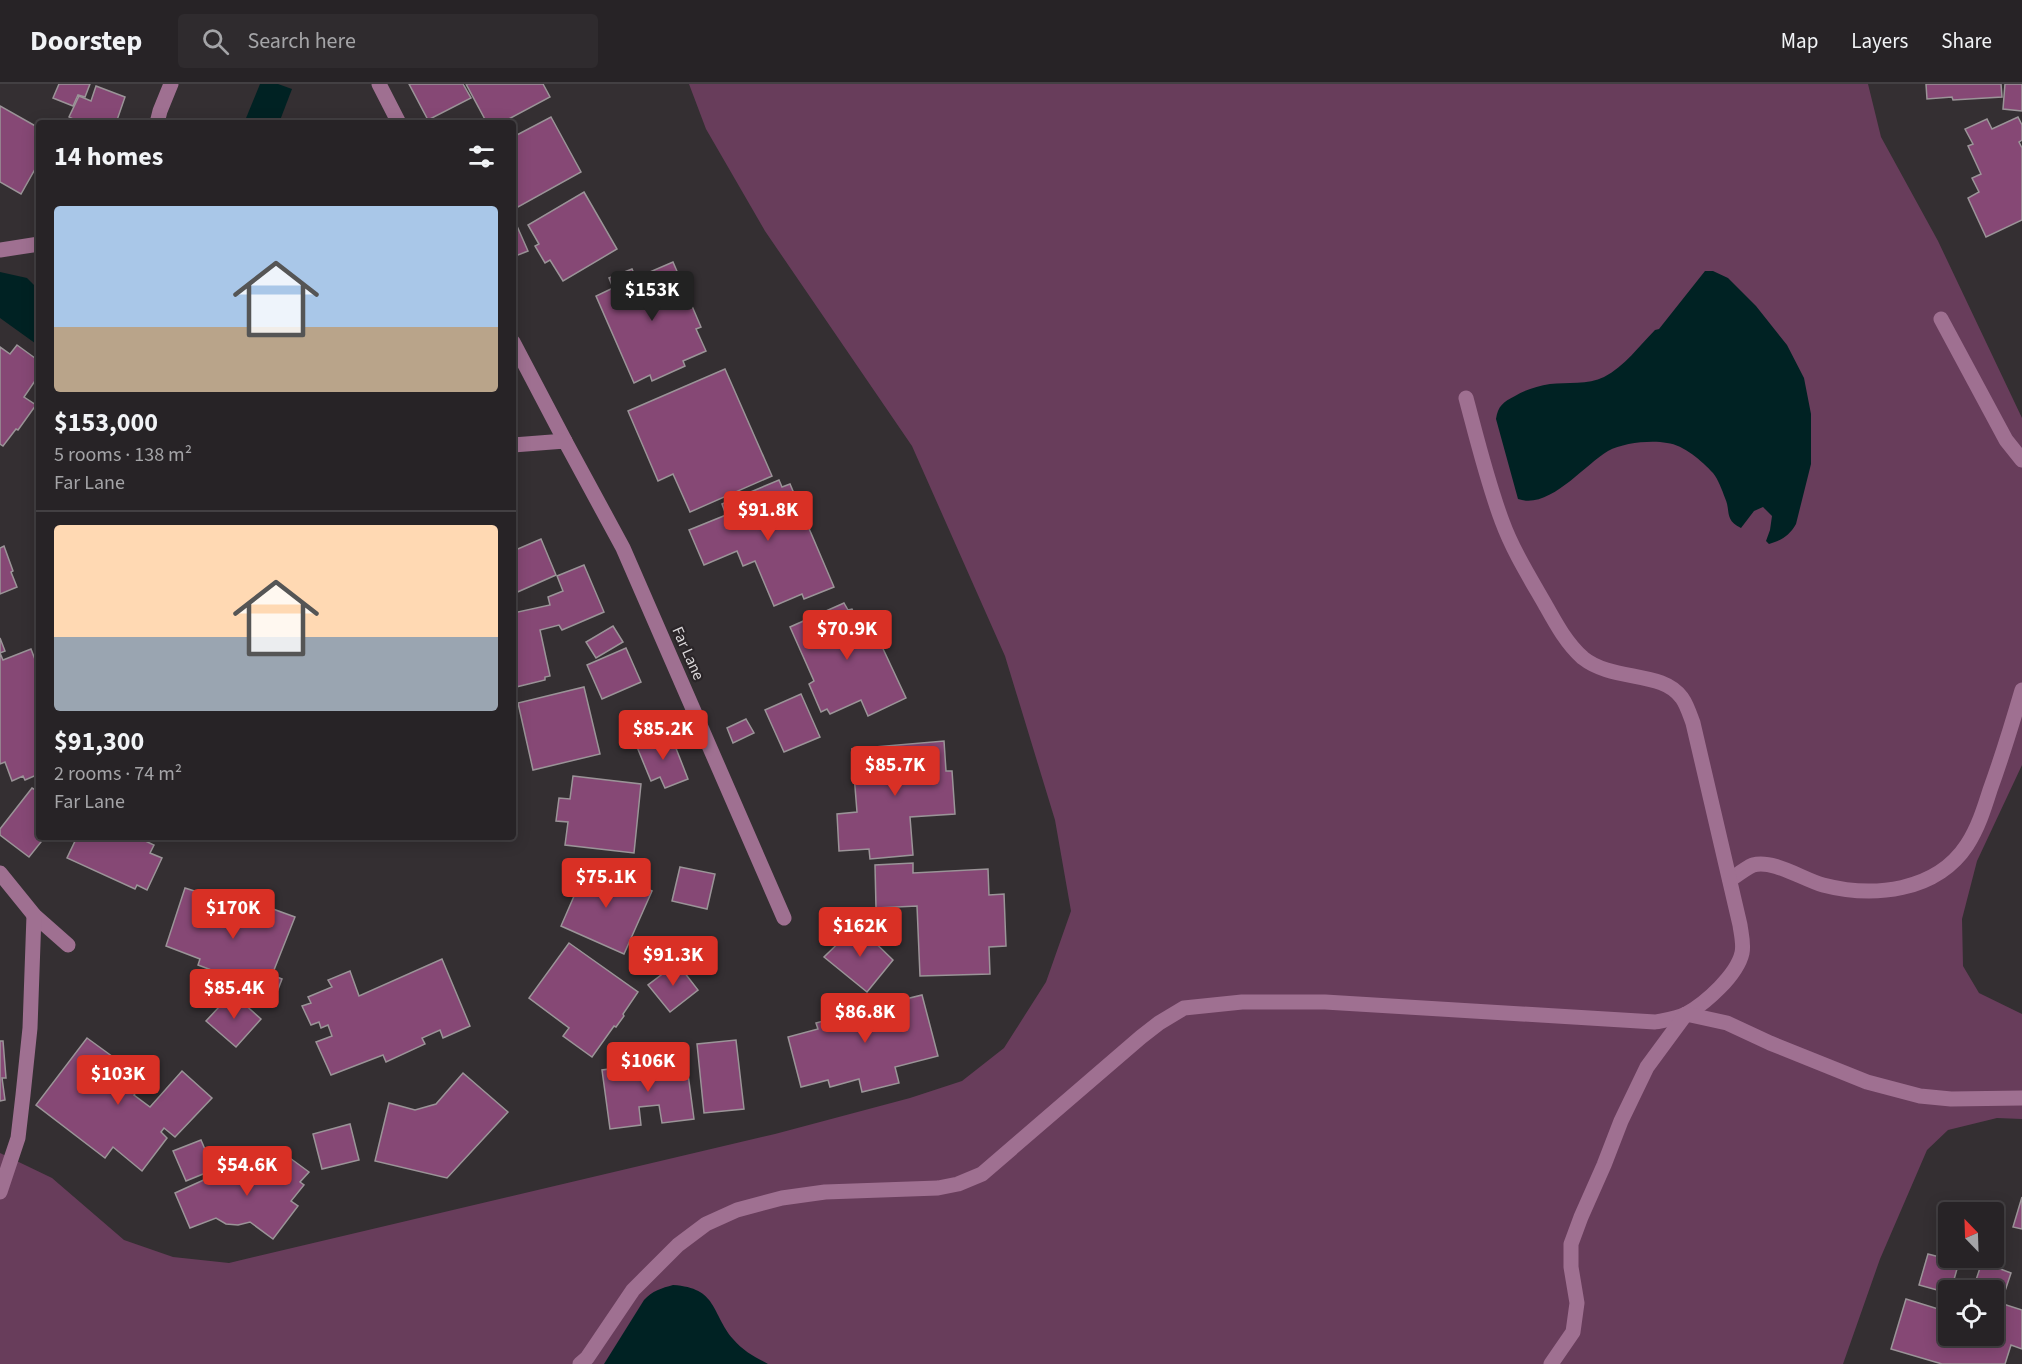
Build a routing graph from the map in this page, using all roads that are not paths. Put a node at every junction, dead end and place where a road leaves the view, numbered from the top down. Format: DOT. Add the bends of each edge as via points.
graph roads {
  1 [pos="171,84"];
  2 [pos="379,84"];
  3 [pos="158,120"];
  4 [pos="397,120"];
  5 [pos="36,244"];
  6 [pos="0,250"];
  7 [pos="1941,319"];
  8 [pos="516,348"];
  9 [pos="1466,398"];
  10 [pos="564,441"];
  11 [pos="516,445"];
  12 [pos="2022,460"];
  13 [pos="2022,690"];
  14 [pos="0,873"];
  15 [pos="1730,880"];
  16 [pos="34,915"];
  17 [pos="784,918"];
  18 [pos="68,945"];
  19 [pos="1686,1014"];
  20 [pos="2022,1098"];
  21 [pos="0,1192"];
  22 [pos="580,1364"];
  23 [pos="1551,1364"];
  1 -- 3 [label="street"];
  2 -- 4 [label="street"];
  5 -- 6 [label="street"];
  7 -- 12 [label="street" via="2006,440"];
  8 -- 10 [label="street, Far Lane"];
  9 -- 15 [label="street" via="1502,521 1522,564 1569,643 1599,668 1660,682 1682,698 1694,723"];
  10 -- 11 [label="street"];
  10 -- 17 [label="street, Far Lane" via="623,548"];
  13 -- 15 [label="street" via="1979,823 1950,864 1928,879 1901,889 1874,892 1822,884 1790,871 1754,865"];
  14 -- 16 [label="street"];
  15 -- 19 [label="street" via="1742,952 1736,967 1715,992"];
  16 -- 18 [label="street"];
  16 -- 21 [label="street" via="30,1028 18,1138"];
  19 -- 20 [label="street" via="1727,1023 1867,1082 1920,1096"];
  19 -- 22 [label="street" via="1654,1022 1325,1002 1242,1002 1184,1008 1141,1037 982,1174 938,1188 825,1192 782,1198 737,1210 706,1224 678,1245 633,1290 594,1350"];
  19 -- 23 [label="street" via="1647,1067 1581,1217 1571,1244 1577,1303 1573,1332"];
}
